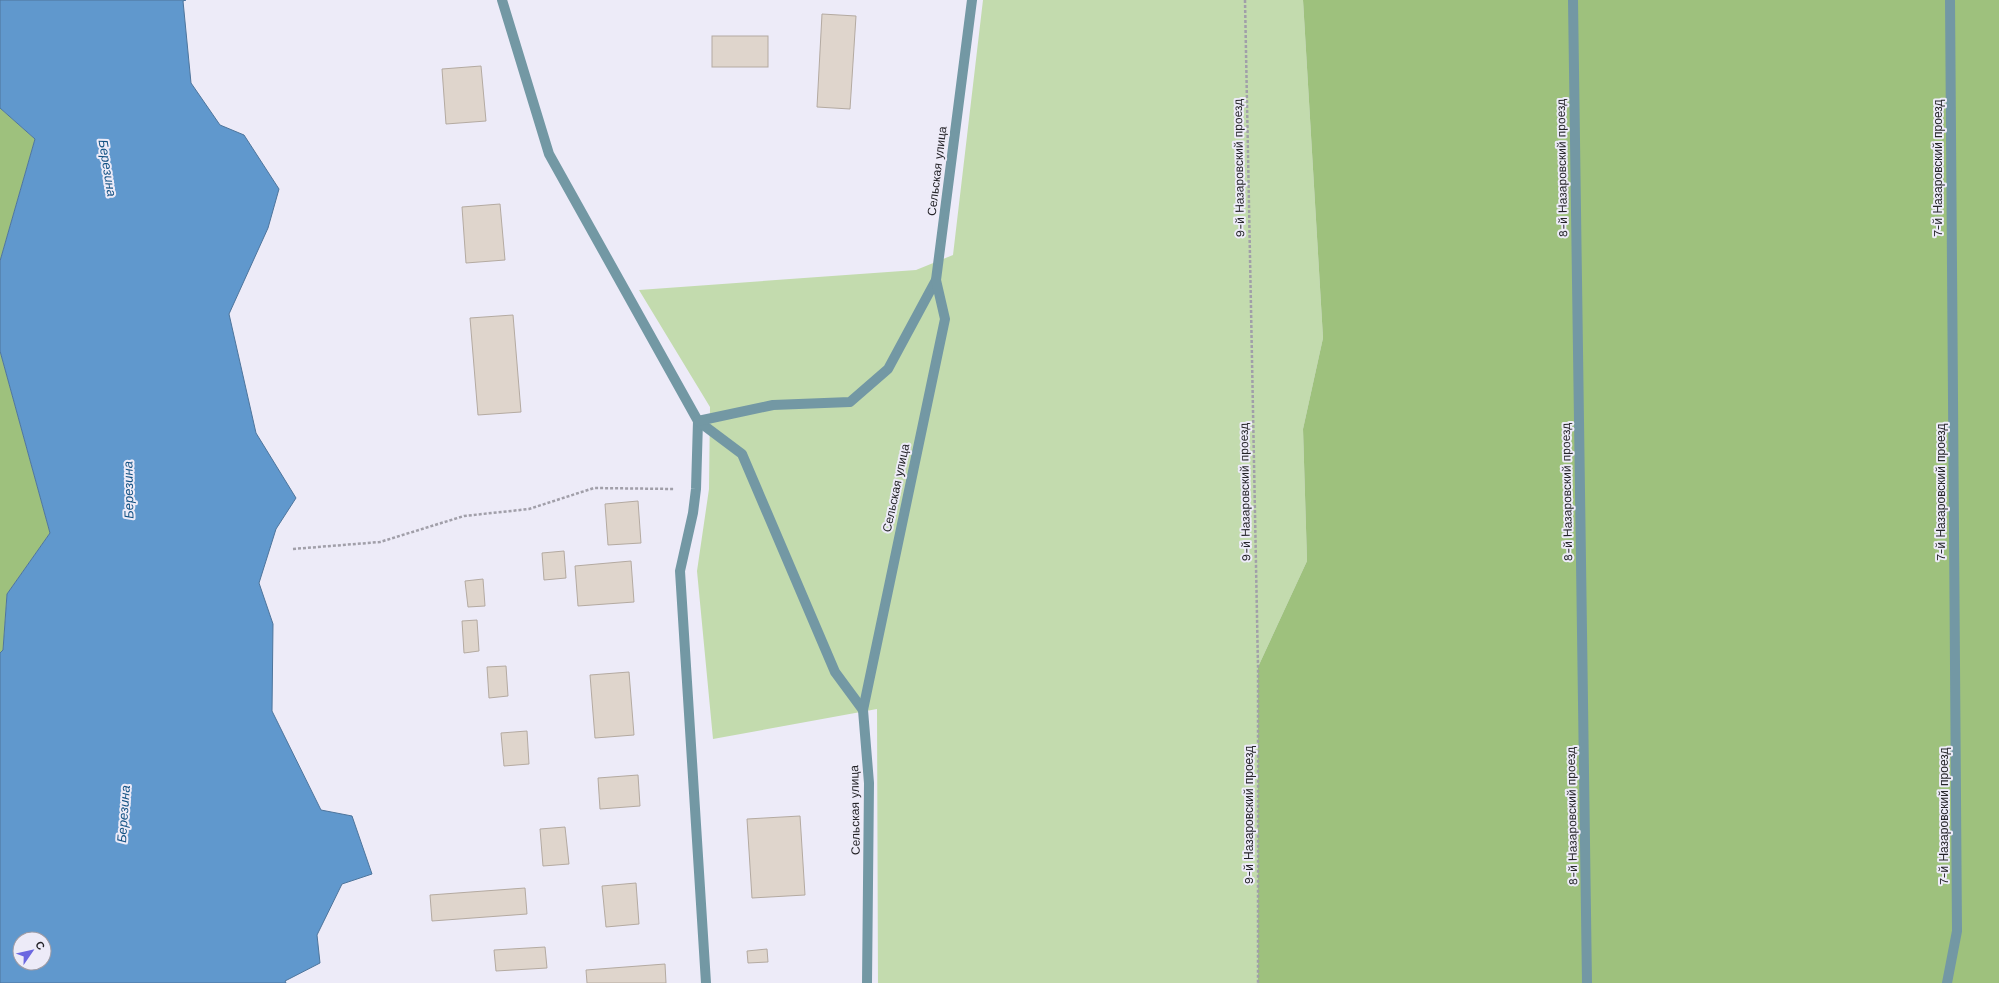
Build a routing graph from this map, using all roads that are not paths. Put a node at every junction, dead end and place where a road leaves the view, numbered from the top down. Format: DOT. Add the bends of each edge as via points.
graph roads {
  1 [pos="502,0"];
  2 [pos="972,0"];
  3 [pos="1572,0"];
  4 [pos="1950,0"];
  5 [pos="936,280"];
  6 [pos="698,421"];
  7 [pos="863,710"];
  8 [pos="706,983"];
  9 [pos="867,983"];
  10 [pos="1587,983"];
  11 [pos="1947,983"];
  1 -- 6 [label="street" via="549,154"];
  2 -- 5 [label="street, Сельская улица"];
  3 -- 10 [label="street, 8-й Назаровский проезд"];
  4 -- 11 [label="street, 7-й Назаровский проезд" via="1958,931"];
  5 -- 6 [label="street" via="888,369 850,402 773,405"];
  5 -- 7 [label="street, Сельская улица" via="946,319"];
  6 -- 7 [label="street" via="742,454 835,672"];
  6 -- 8 [label="street" via="696,489 680,571"];
  7 -- 9 [label="street, Сельская улица" via="869,783"];
}
